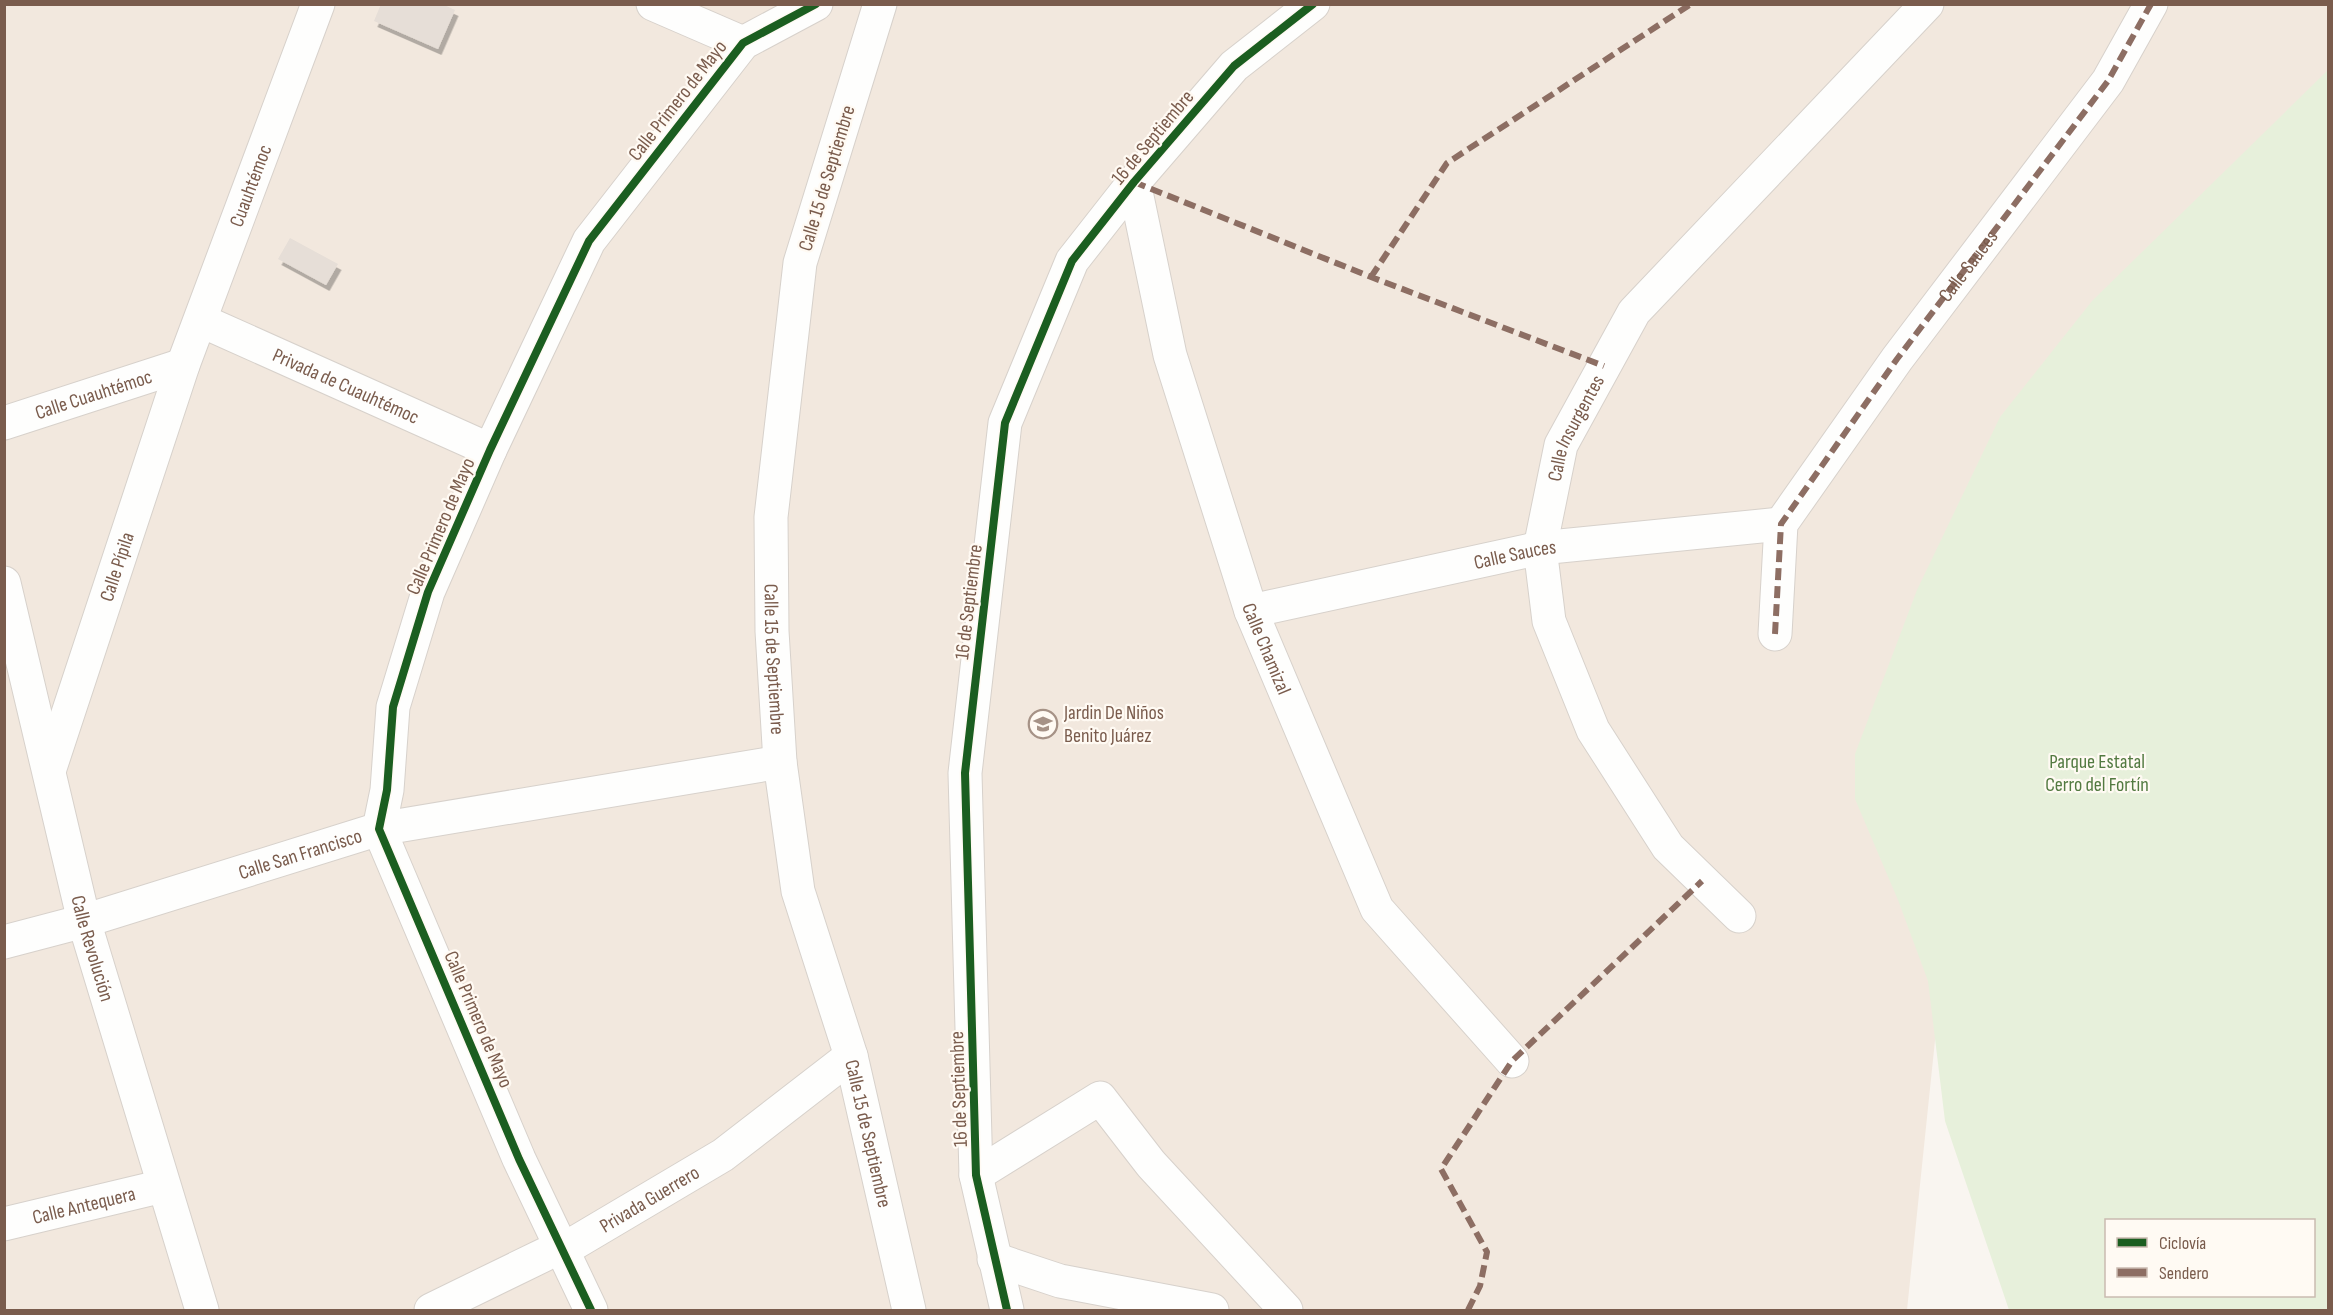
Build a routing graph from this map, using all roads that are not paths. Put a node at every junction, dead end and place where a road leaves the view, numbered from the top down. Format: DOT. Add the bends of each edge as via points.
graph roads {
  1 [pos="318,4"];
  2 [pos="654,4"];
  3 [pos="816,4"];
  4 [pos="879,4"];
  5 [pos="1313,4"];
  6 [pos="1927,4"];
  7 [pos="2151,4"];
  8 [pos="743,43"];
  9 [pos="1134,182"];
  10 [pos="202,321"];
  11 [pos="183,365"];
  12 [pos="4,423"];
  13 [pos="490,450"];
  14 [pos="1781,524"];
  15 [pos="1540,548"];
  16 [pos="4,583"];
  17 [pos="1251,610"];
  18 [pos="1775,634"];
  19 [pos="780,762"];
  20 [pos="50,768"];
  21 [pos="379,830"];
  22 [pos="1738,916"];
  23 [pos="84,921"];
  24 [pos="4,942"];
  25 [pos="852,1056"];
  26 [pos="1512,1060"];
  27 [pos="976,1174"];
  28 [pos="163,1186"];
  29 [pos="4,1224"];
  30 [pos="561,1251"];
  31 [pos="994,1259"];
  32 [pos="202,1311"];
  33 [pos="431,1311"];
  34 [pos="591,1311"];
  35 [pos="909,1311"];
  36 [pos="1007,1311"];
  37 [pos="1212,1311"];
  38 [pos="1286,1311"];
  1 -- 10 [label="street, Cuauhtémoc"];
  2 -- 8 [label="street"];
  3 -- 8 [label="street, Calle Primero de Mayo"];
  4 -- 19 [label="street, Calle 15 de Septiembre" via="800,262 771,517 772,631"];
  5 -- 9 [label="street, 16 de Septiembre" via="1234,66"];
  6 -- 15 [label="street, Calle Insurgentes" via="1635,312 1561,445"];
  7 -- 14 [label="street, Calle Sauces" via="2108,81 1897,359"];
  8 -- 13 [label="street, Calle Primero de Mayo" via="589,241"];
  9 -- 17 [label="street, Calle Chamizal" via="1170,355"];
  9 -- 27 [label="street, 16 de Septiembre" via="1072,261 1005,423 965,773"];
  10 -- 11 [label="street, Cuauhtémoc"];
  10 -- 13 [label="street, Privada de Cuauhtémoc"];
  11 -- 12 [label="street, Calle Cuauhtémoc"];
  11 -- 20 [label="street, Calle Pípila"];
  13 -- 21 [label="street, Calle Primero de Mayo" via="428,592 393,707 387,790"];
  14 -- 15 [label="street, Calle Sauces"];
  14 -- 18 [label="street"];
  15 -- 17 [label="street, Calle Sauces"];
  15 -- 22 [label="street, Calle Insurgentes" via="1549,621 1593,730 1668,848"];
  16 -- 20 [label="street, Calle Revolución"];
  17 -- 26 [label="street, Calle Chamizal" via="1377,909"];
  19 -- 21 [label="street, Calle San Francisco"];
  19 -- 25 [label="street, Calle 15 de Septiembre" via="798,891"];
  20 -- 23 [label="street, Calle Revolución"];
  21 -- 23 [label="street, Calle San Francisco"];
  21 -- 30 [label="street, Calle Primero de Mayo"];
  23 -- 24 [label="street, Calle San Francisco"];
  23 -- 28 [label="street, Calle Revolución"];
  25 -- 30 [label="street, Privada Guerrero" via="723,1155"];
  25 -- 35 [label="street, Calle 15 de Septiembre"];
  27 -- 31 [label="street, 16 de Septiembre"];
  27 -- 38 [label="street" via="1100,1098 1151,1164"];
  28 -- 29 [label="street, Calle Antequera"];
  28 -- 32 [label="street, Calle Revolución"];
  30 -- 33 [label="street, Privada Guerrero" via="550,1252"];
  30 -- 34 [label="street, Calle Primero de Mayo"];
  31 -- 36 [label="street, 16 de Septiembre"];
  31 -- 37 [label="street" via="1059,1281"];
}
